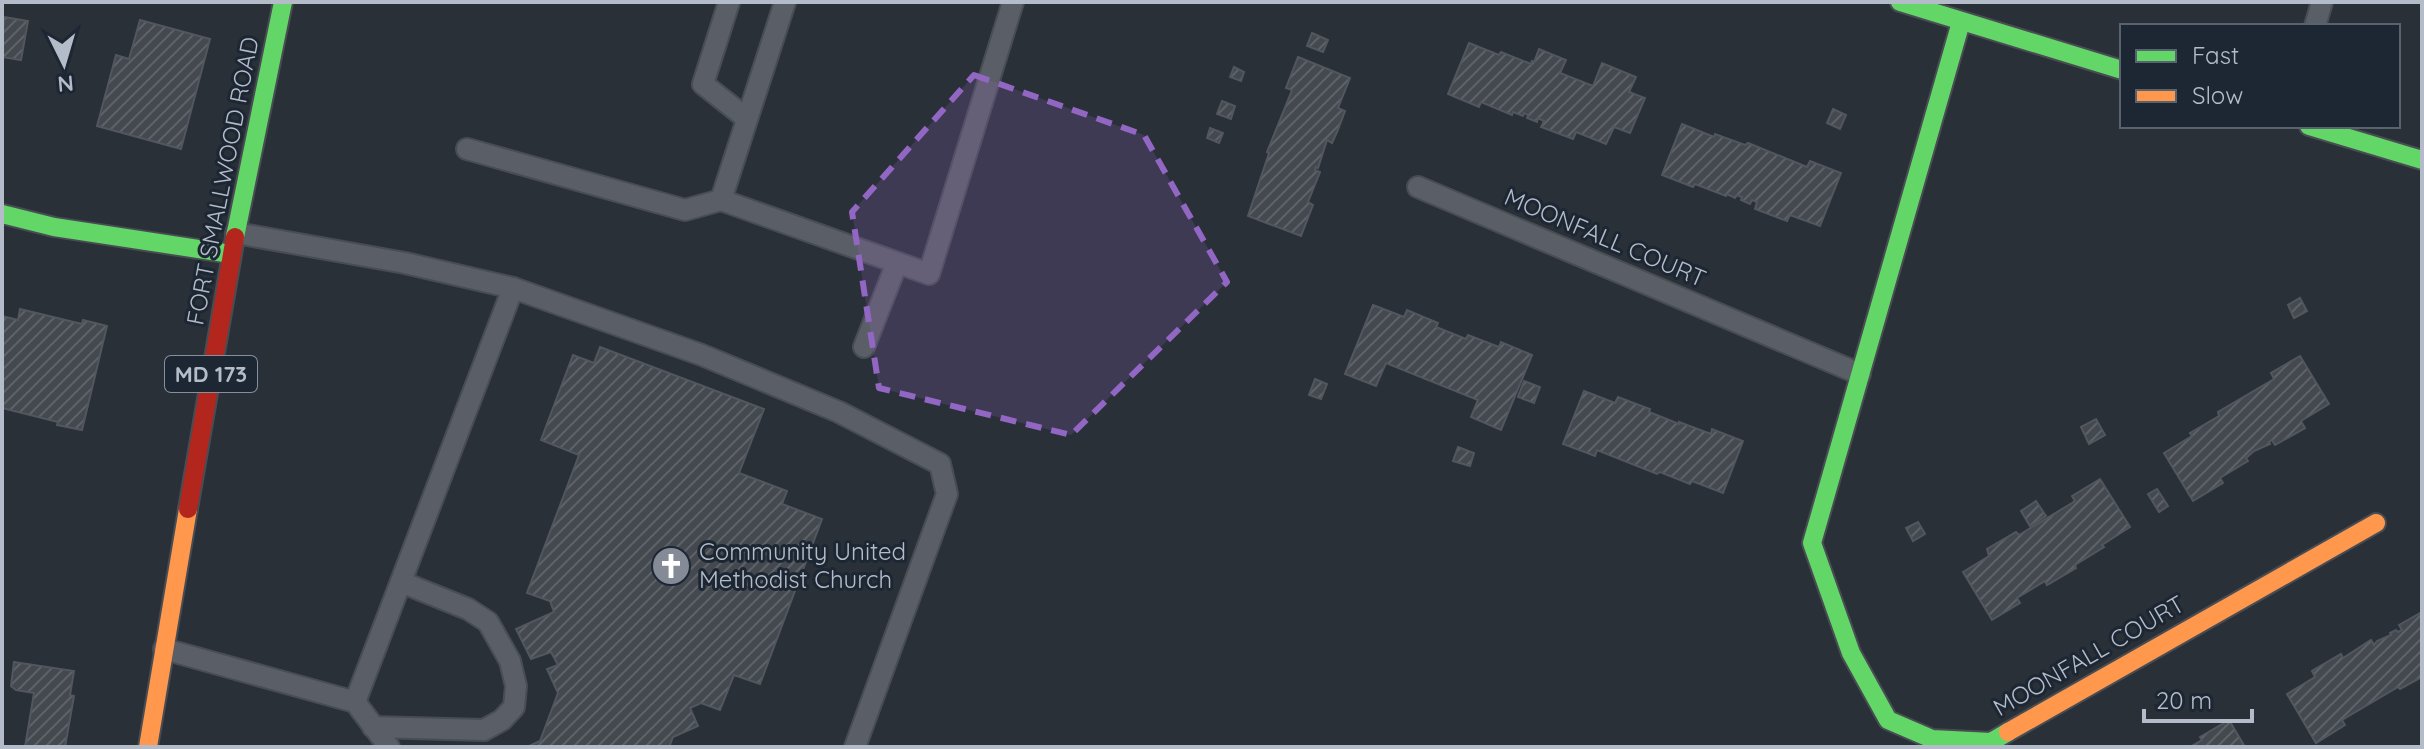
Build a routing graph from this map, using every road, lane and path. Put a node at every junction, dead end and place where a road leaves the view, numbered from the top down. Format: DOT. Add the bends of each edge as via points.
graph roads {
  1 [pos="283,2"];
  2 [pos="729,2"];
  3 [pos="785,2"];
  4 [pos="1013,2"];
  5 [pos="1900,2"];
  6 [pos="2322,2"];
  7 [pos="1961,22"];
  8 [pos="2316,24"];
  9 [pos="2120,69"];
  10 [pos="746,118"];
  11 [pos="2316,128"];
  12 [pos="467,149"];
  13 [pos="2422,160"];
  14 [pos="1418,187"];
  15 [pos="721,200"];
  16 [pos="2,214"];
  17 [pos="236,233"];
  18 [pos="231,254"];
  19 [pos="897,263"];
  20 [pos="513,288"];
  21 [pos="864,347"];
  22 [pos="1860,374"];
  23 [pos="2376,523"];
  24 [pos="401,582"];
  25 [pos="164,649"];
  26 [pos="355,702"];
  27 [pos="373,727"];
  28 [pos="148,747"];
  29 [pos="389,747"];
  30 [pos="855,747"];
  1 -- 17 [label="street, FORT SMALLWOOD ROAD / MD 173"];
  2 -- 10 [label="lane" via="703,84"];
  3 -- 10 [label="lane"];
  4 -- 19 [label="lane" via="929,274"];
  5 -- 7 [label="street"];
  6 -- 8 [label="lane"];
  7 -- 9 [label="street"];
  7 -- 22 [label="street, MOONFALL COURT"];
  10 -- 15 [label="lane"];
  11 -- 13 [label="street"];
  12 -- 15 [label="lane" via="685,210"];
  14 -- 22 [label="lane, MOONFALL COURT"];
  15 -- 19 [label="lane"];
  16 -- 18 [label="street"];
  17 -- 18 [label="street, FORT SMALLWOOD ROAD / MD 173"];
  17 -- 20 [label="lane"];
  18 -- 25 [label="street, FORT SMALLWOOD ROAD / MD 173"];
  19 -- 21 [label="lane"];
  20 -- 24 [label="lane"];
  20 -- 30 [label="lane" via="702,355 839,412 940,464 947,494"];
  22 -- 23 [label="street, MOONFALL COURT" via="1812,543 1851,653 1888,720 1932,739 1991,742"];
  24 -- 26 [label="lane"];
  24 -- 27 [label="lane" via="488,622 510,661 514,707 484,730"];
  25 -- 26 [label="lane"];
  25 -- 28 [label="street, FORT SMALLWOOD ROAD / MD 173"];
  26 -- 27 [label="lane"];
  27 -- 29 [label="lane"];
}
